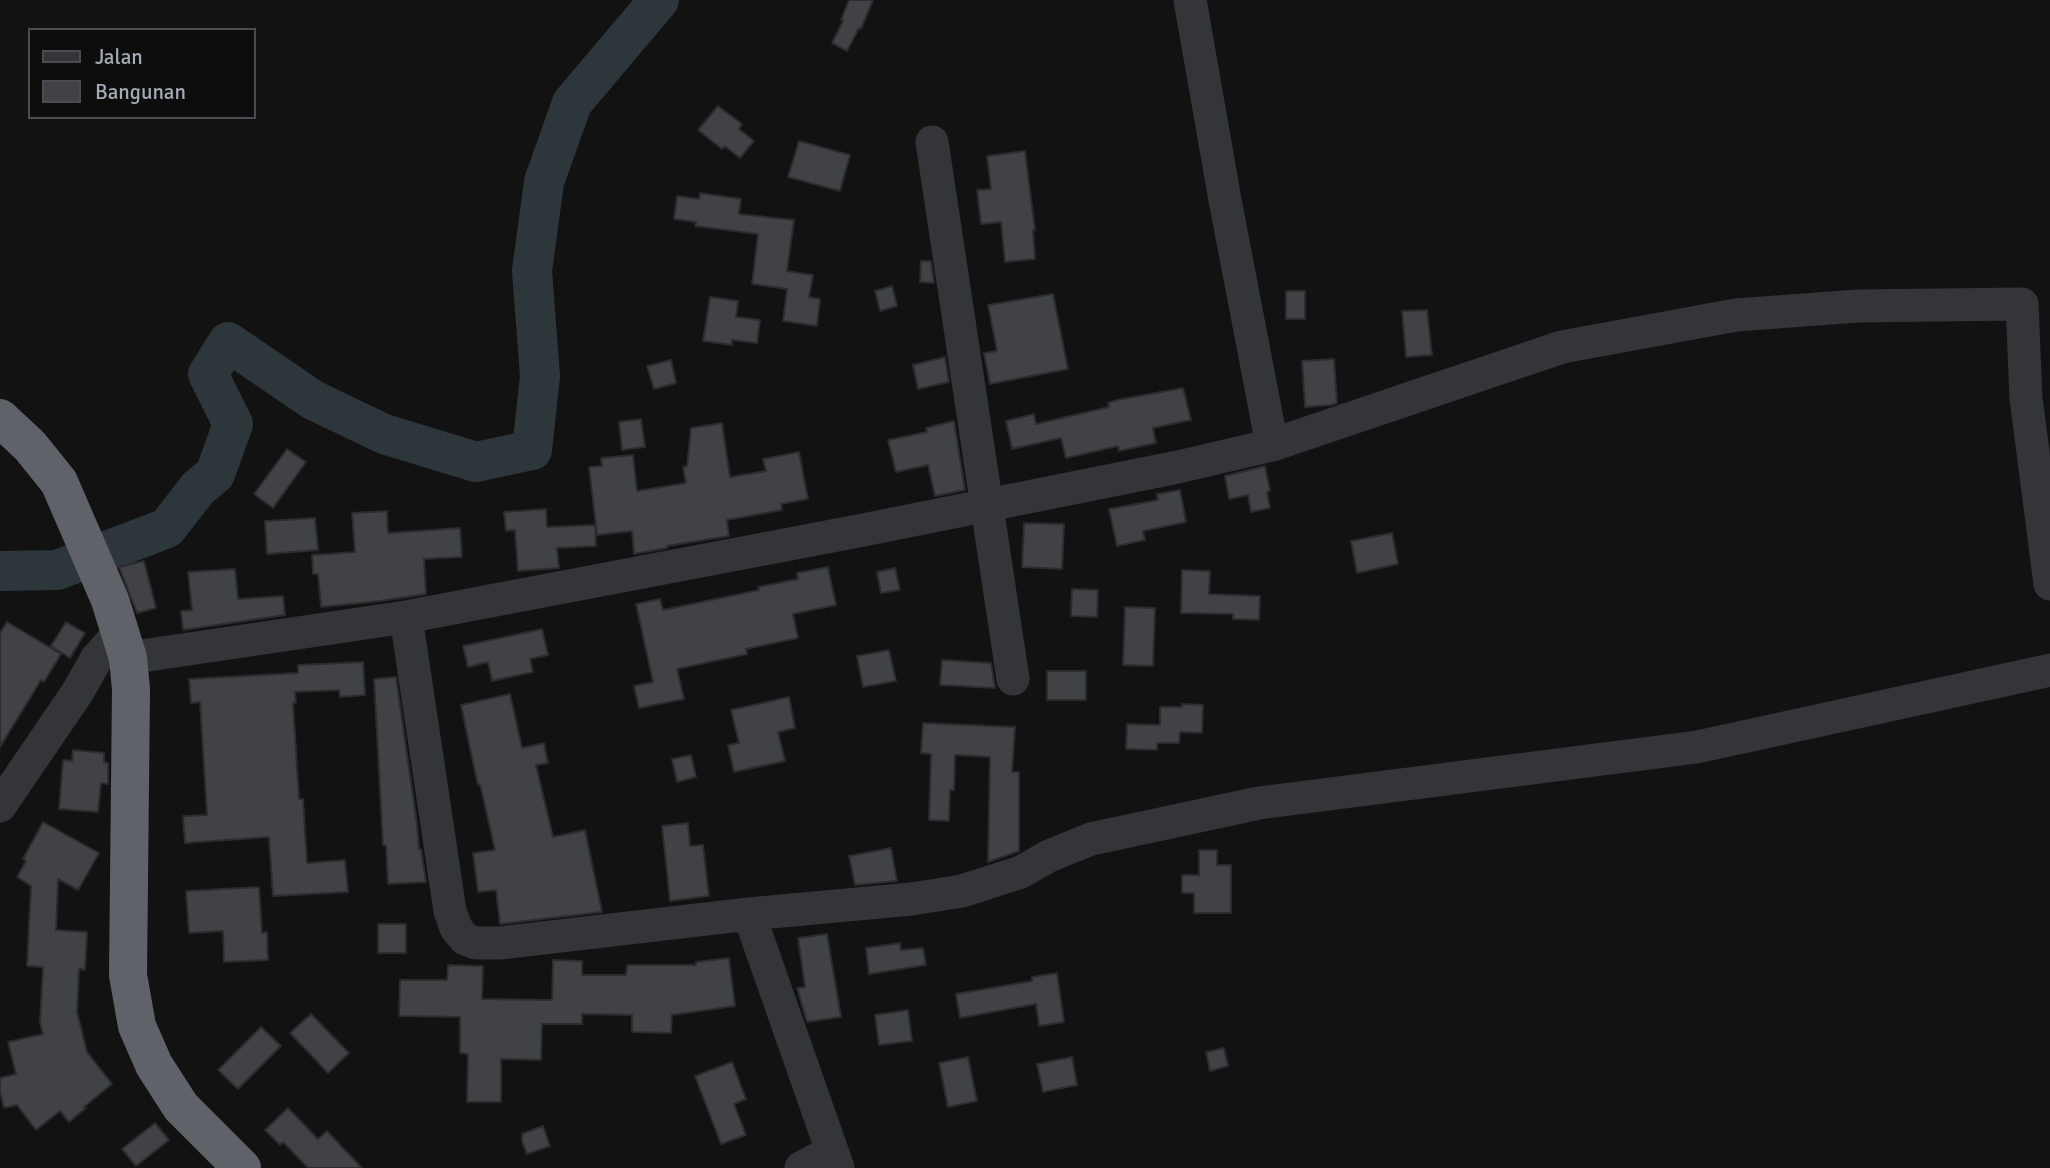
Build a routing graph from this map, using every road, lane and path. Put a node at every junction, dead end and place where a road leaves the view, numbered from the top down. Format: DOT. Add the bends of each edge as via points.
graph roads {
  1 [pos="1190,0"];
  2 [pos="932,142"];
  3 [pos="2036,303"];
  4 [pos="0,418"];
  5 [pos="1272,444"];
  6 [pos="988,504"];
  7 [pos="2050,584"];
  8 [pos="406,617"];
  9 [pos="126,660"];
  10 [pos="2050,670"];
  11 [pos="1013,679"];
  12 [pos="77,693"];
  13 [pos="0,806"];
  14 [pos="749,914"];
  15 [pos="835,1160"];
  16 [pos="242,1168"];
  17 [pos="801,1168"];
  1 -- 5 [label="street"];
  2 -- 6 [label="street"];
  3 -- 5 [label="street" via="1858,306 1723,317 1562,347"];
  3 -- 7 [label="street" via="2026,398"];
  4 -- 9 [label="highway" via="59,482 99,574"];
  5 -- 6 [label="street"];
  6 -- 8 [label="street"];
  6 -- 11 [label="street"];
  8 -- 9 [label="street"];
  8 -- 14 [label="street" via="450,911 465,939 500,943"];
  9 -- 12 [label="street" via="92,690"];
  9 -- 12 [label="street" via="97,658"];
  9 -- 16 [label="highway" via="128,975 136,1026 181,1107"];
  10 -- 14 [label="street" via="1697,747 1259,803 1091,839 1021,872 962,891"];
  12 -- 13 [label="street"];
  14 -- 15 [label="street"];
  15 -- 17 [label="street"];
}
